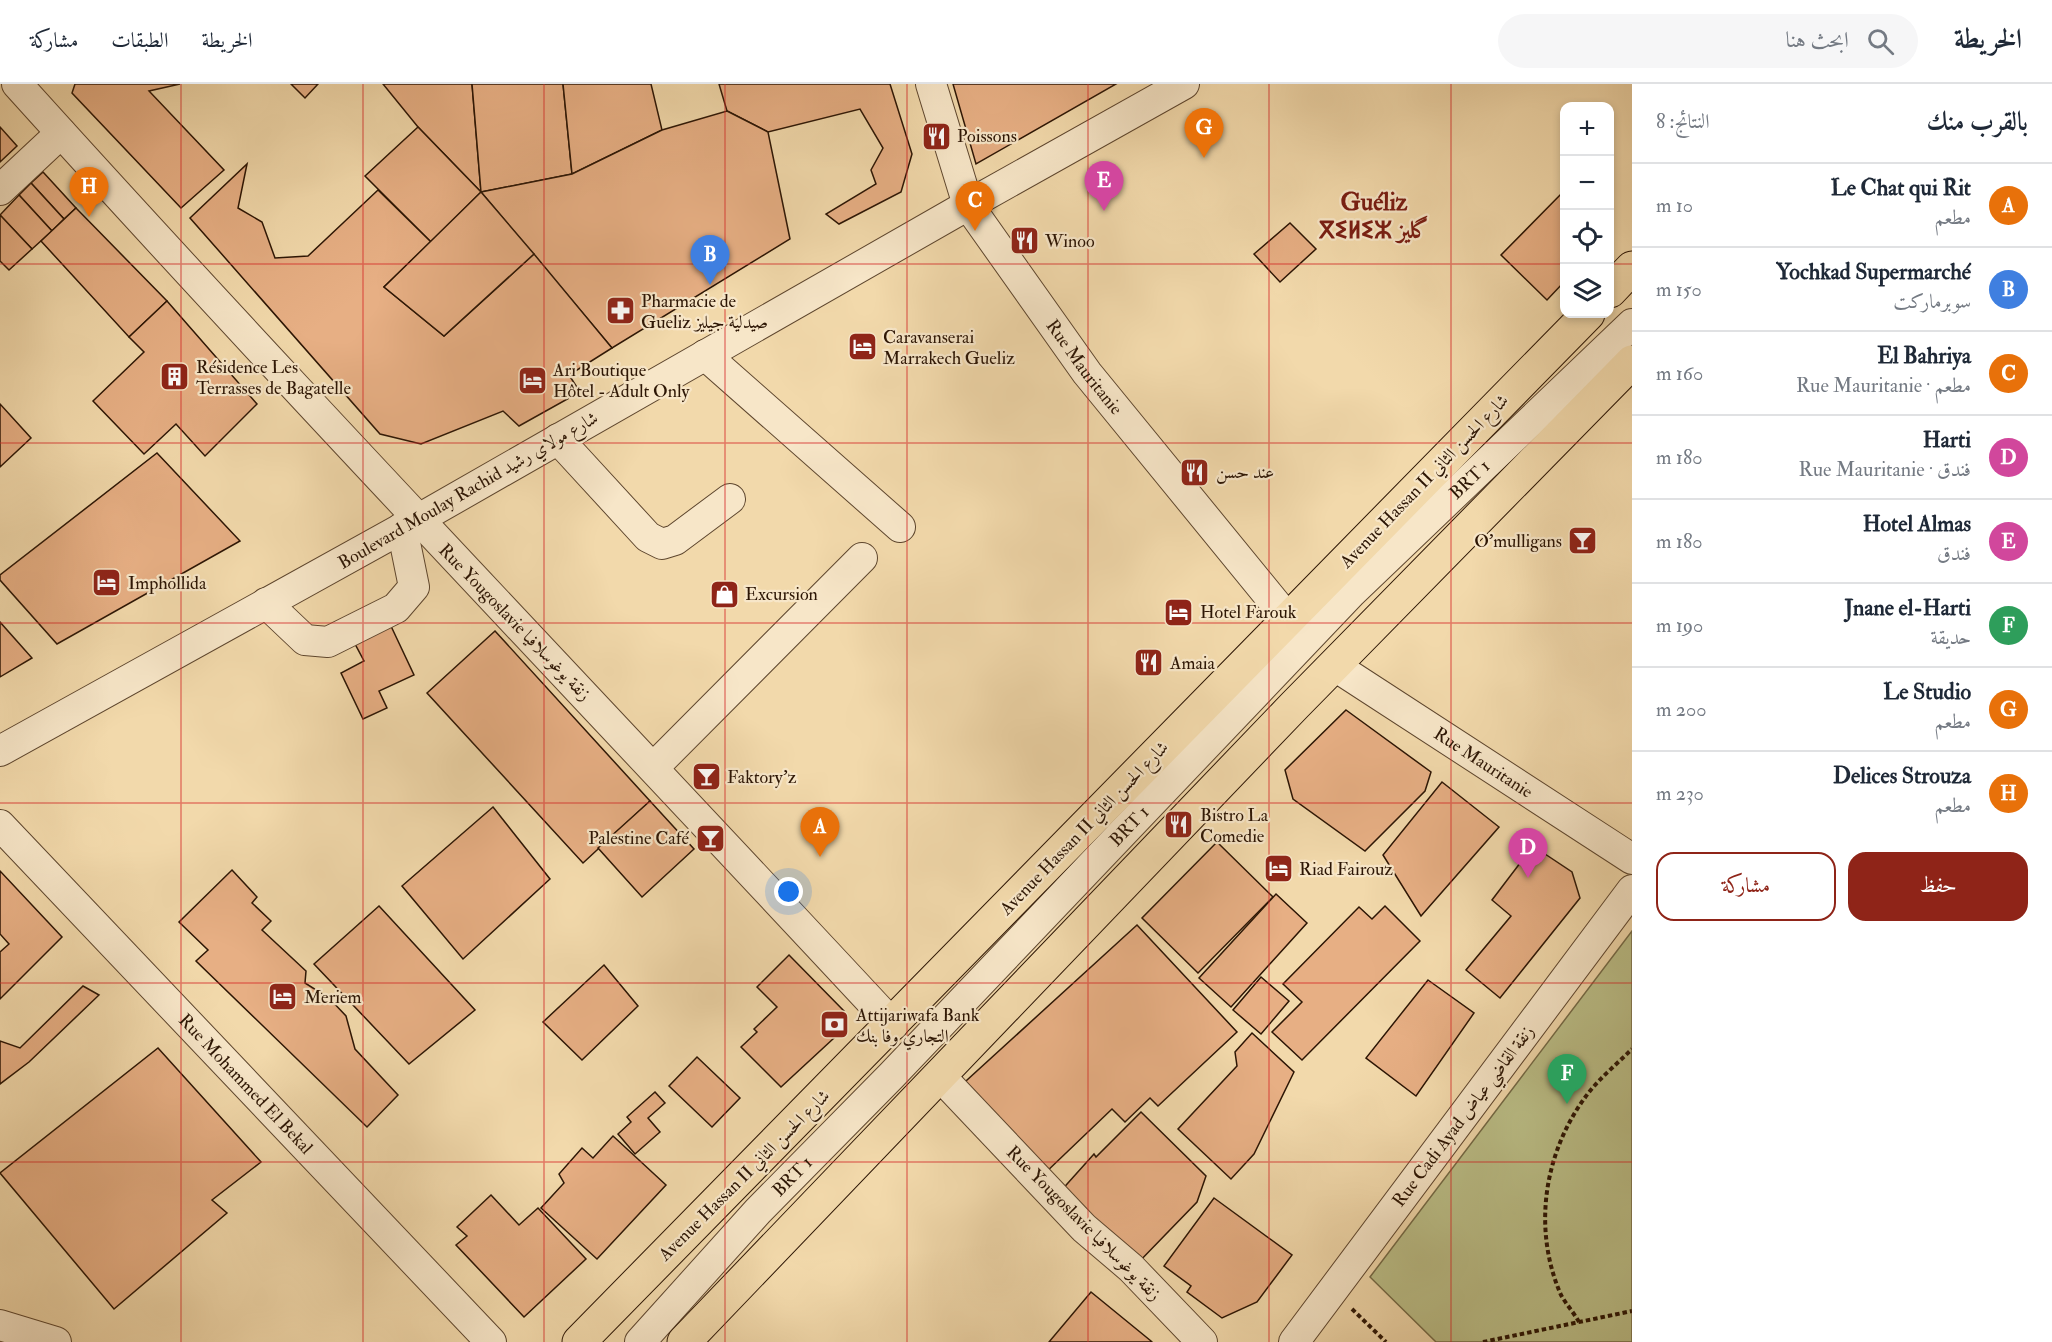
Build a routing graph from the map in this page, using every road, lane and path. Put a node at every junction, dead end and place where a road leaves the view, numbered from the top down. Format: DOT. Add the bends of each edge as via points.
graph roads {
  1 [pos="17,84"];
  2 [pos="931,84"];
  3 [pos="1184,84"];
  4 [pos="62,133"];
  5 [pos="0,190"];
  6 [pos="968,205"];
  7 [pos="1632,268"];
  8 [pos="1614,287"];
  9 [pos="1584,318"];
  10 [pos="1632,324"];
  11 [pos="705,355"];
  12 [pos="1632,362"];
  13 [pos="558,439"];
  14 [pos="730,499"];
  15 [pos="410,524"];
  16 [pos="900,527"];
  17 [pos="862,558"];
  18 [pos="266,603"];
  19 [pos="1288,619"];
  20 [pos="1335,666"];
  21 [pos="0,751"];
  22 [pos="654,768"];
  23 [pos="0,825"];
  24 [pos="1632,859"];
  25 [pos="1632,890"];
  26 [pos="893,1025"];
  27 [pos="1632,1049"];
  28 [pos="941,1077"];
  29 [pos="1334,1290"];
  30 [pos="1632,1311"];
  31 [pos="1579,1322"];
  32 [pos="0,1325"];
  33 [pos="56,1342"];
  34 [pos="491,1342"];
  35 [pos="579,1342"];
  36 [pos="640,1342"];
  37 [pos="684,1342"];
  38 [pos="1202,1342"];
  39 [pos="1294,1342"];
  40 [pos="1386,1342"];
  41 [pos="1483,1342"];
  1 -- 4 [label="street, Rue Yougoslavie زنقة يوغوسلافيا"];
  2 -- 6 [label="street, Rue Mauritanie"];
  3 -- 6 [label="street, Boulevard Moulay Rachid شارع مولاي رشيد"];
  4 -- 5 [label="street"];
  4 -- 15 [label="street, Rue Yougoslavie زنقة يوغوسلافيا"];
  6 -- 11 [label="street, Boulevard Moulay Rachid شارع مولاي رشيد"];
  6 -- 19 [label="street, Rue Mauritanie" via="1087,373"];
  7 -- 8 [label="main road"];
  9 -- 19 [label="main road, Avenue Hassan II شارع الحسن الثاني"];
  10 -- 36 [label="street, BRT 1" via="1343,601 758,1211"];
  11 -- 13 [label="street, Boulevard Moulay Rachid شارع مولاي رشيد"];
  11 -- 16 [label="street"];
  12 -- 20 [label="main road"];
  13 -- 14 [label="street" via="648,537 662,544 675,540"];
  13 -- 15 [label="street, Boulevard Moulay Rachid شارع مولاي رشيد"];
  15 -- 18 [label="street, Boulevard Moulay Rachid شارع مولاي رشيد"];
  15 -- 18 [label="street" via="414,587 396,608 328,642 305,640"];
  15 -- 22 [label="street, Rue Yougoslavie زنقة يوغوسلافيا"];
  17 -- 22 [label="street"];
  18 -- 21 [label="street, Boulevard Moulay Rachid شارع مولاي رشيد"];
  19 -- 26 [label="main road, Avenue Hassan II شارع الحسن الثاني"];
  20 -- 24 [label="street, Rue Mauritanie"];
  20 -- 28 [label="main road"];
  22 -- 26 [label="street, Rue Yougoslavie زنقة يوغوسلافيا"];
  23 -- 34 [label="street, Rue Mohammed El Bekal"];
  25 -- 29 [label="street, Rue Cadi Ayad زنقة القاضي عياض"];
  26 -- 35 [label="main road, Avenue Hassan II شارع الحسن الثاني"];
  27 -- 31 [label="path" via="1584,1098 1563,1137 1548,1182 1545,1240 1562,1297"];
  28 -- 37 [label="main road"];
  28 -- 38 [label="street, Rue Yougoslavie زنقة يوغوسلافيا" via="1084,1228 1131,1268"];
  29 -- 39 [label="street, Rue Cadi Ayad زنقة القاضي عياض"];
  29 -- 40 [label="path"];
  30 -- 31 [label="path"];
  31 -- 41 [label="path"];
  32 -- 33 [label="street"];
}
